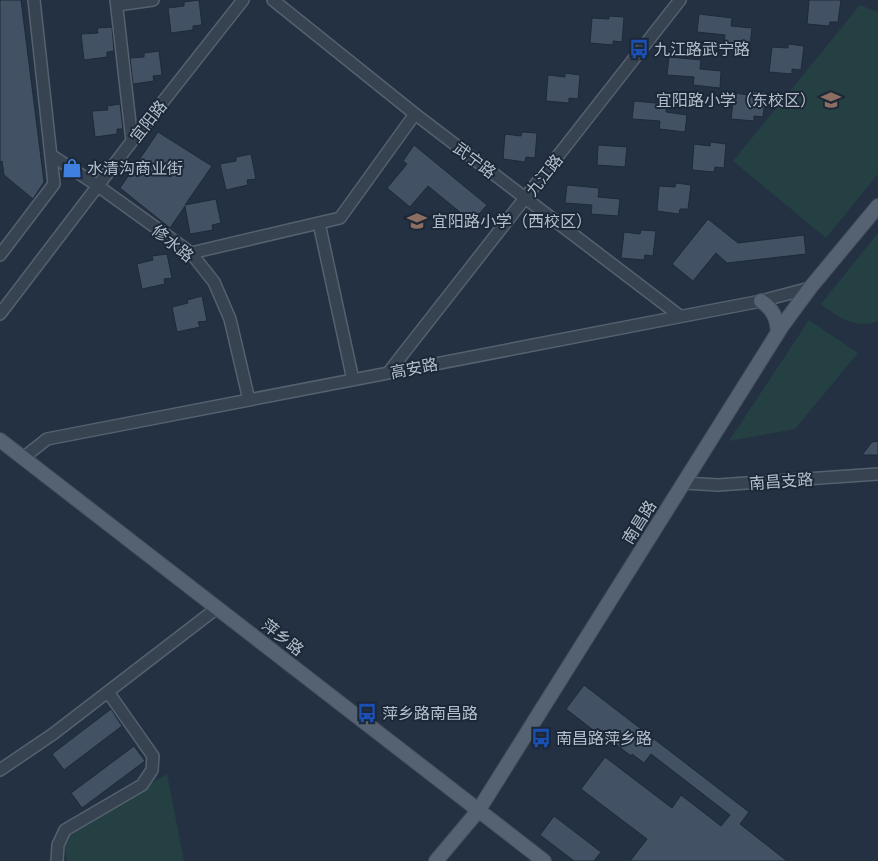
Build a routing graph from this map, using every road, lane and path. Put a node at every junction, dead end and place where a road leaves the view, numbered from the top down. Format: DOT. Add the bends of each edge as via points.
graph roads {
  1 [pos="34,0"];
  2 [pos="153,0"];
  3 [pos="242,0"];
  4 [pos="273,0"];
  5 [pos="680,0"];
  6 [pos="116,3"];
  7 [pos="415,114"];
  8 [pos="132,141"];
  9 [pos="51,156"];
  10 [pos="98,186"];
  11 [pos="526,198"];
  12 [pos="878,206"];
  13 [pos="319,223"];
  14 [pos="190,253"];
  15 [pos="0,255"];
  16 [pos="810,288"];
  17 [pos="761,301"];
  18 [pos="0,314"];
  19 [pos="680,316"];
  20 [pos="778,332"];
  21 [pos="388,373"];
  22 [pos="353,380"];
  23 [pos="249,400"];
  24 [pos="0,440"];
  25 [pos="23,458"];
  26 [pos="878,474"];
  27 [pos="684,483"];
  28 [pos="217,608"];
  29 [pos="108,692"];
  30 [pos="0,770"];
  31 [pos="478,811"];
  32 [pos="57,861"];
  33 [pos="436,861"];
  34 [pos="544,861"];
  1 -- 9 [label="street"];
  2 -- 6 [label="street"];
  3 -- 8 [label="street, 宜阳路"];
  4 -- 7 [label="street, 武宁路"];
  5 -- 11 [label="street, 九江路"];
  6 -- 8 [label="street"];
  7 -- 11 [label="street, 武宁路"];
  7 -- 13 [label="street" via="340,218"];
  8 -- 10 [label="street, 宜阳路"];
  9 -- 10 [label="street, 修水路"];
  9 -- 15 [label="street" via="54,184"];
  10 -- 14 [label="street, 修水路"];
  10 -- 18 [label="street, 宜阳路"];
  11 -- 19 [label="street, 武宁路"];
  11 -- 21 [label="street, 九江路"];
  12 -- 16 [label="main road, 南昌路"];
  13 -- 14 [label="street"];
  13 -- 22 [label="street"];
  14 -- 23 [label="street, 修水路" via="214,282 230,319"];
  16 -- 17 [label="street, 高安路"];
  16 -- 20 [label="main road, 南昌路"];
  17 -- 19 [label="street, 高安路"];
  17 -- 20 [label="main road" via="774,313"];
  19 -- 21 [label="street, 高安路"];
  20 -- 27 [label="main road, 南昌路"];
  21 -- 22 [label="street, 高安路"];
  22 -- 23 [label="street, 高安路"];
  23 -- 25 [label="street, 高安路" via="47,439"];
  24 -- 25 [label="main road, 萍乡路"];
  25 -- 28 [label="main road, 萍乡路"];
  26 -- 27 [label="street, 南昌支路" via="718,485"];
  27 -- 31 [label="main road, 南昌路"];
  28 -- 29 [label="street"];
  28 -- 31 [label="main road, 萍乡路"];
  29 -- 30 [label="street"];
  29 -- 32 [label="street" via="153,756 152,770 142,785 65,830 58,845"];
  31 -- 33 [label="main road, 南昌路"];
  31 -- 34 [label="main road, 萍乡路"];
}
